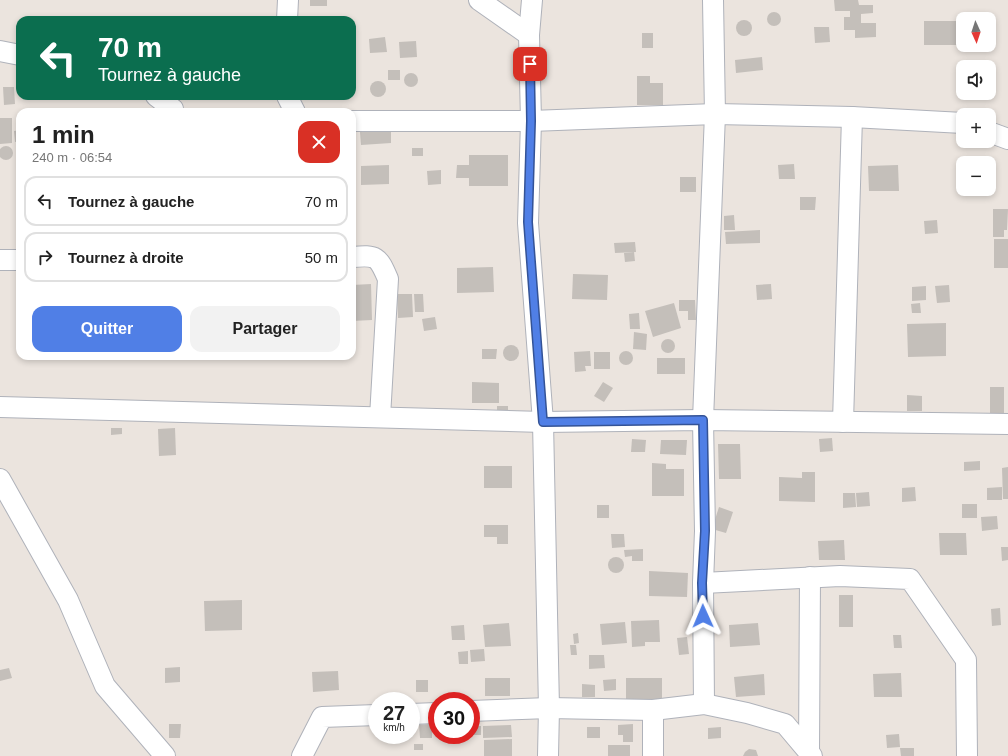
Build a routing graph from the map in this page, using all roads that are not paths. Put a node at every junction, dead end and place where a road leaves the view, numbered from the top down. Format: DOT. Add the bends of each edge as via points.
graph roads {
  1 [pos="288,0"];
  2 [pos="479,0"];
  3 [pos="532,0"];
  4 [pos="713,0"];
  5 [pos="287,16"];
  6 [pos="529,35"];
  7 [pos="0,51"];
  8 [pos="16,54"];
  9 [pos="161,100"];
  10 [pos="172,108"];
  11 [pos="715,114"];
  12 [pos="852,117"];
  13 [pos="356,121"];
  14 [pos="531,121"];
  15 [pos="956,123"];
  16 [pos="996,124"];
  17 [pos="1008,124"];
  18 [pos="996,135"];
  19 [pos="1008,139"];
  20 [pos="356,257"];
  21 [pos="0,260"];
  22 [pos="16,260"];
  23 [pos="0,407"];
  24 [pos="380,417"];
  25 [pos="703,420"];
  26 [pos="543,422"];
  27 [pos="843,422"];
  28 [pos="1008,424"];
  29 [pos="0,479"];
  30 [pos="810,577"];
  31 [pos="702,583"];
  32 [pos="704,704"];
  33 [pos="549,708"];
  34 [pos="653,710"];
  35 [pos="480,711"];
  36 [pos="368,715"];
  37 [pos="810,754"];
  38 [pos="165,756"];
  39 [pos="302,756"];
  40 [pos="548,756"];
  41 [pos="653,756"];
  42 [pos="967,756"];
  1 -- 5 [label="street"];
  2 -- 6 [label="street"];
  3 -- 6 [label="street"];
  4 -- 11 [label="street"];
  6 -- 14 [label="street"];
  7 -- 8 [label="street"];
  9 -- 10 [label="street"];
  11 -- 12 [label="street"];
  11 -- 14 [label="street"];
  11 -- 25 [label="street"];
  12 -- 15 [label="street"];
  12 -- 27 [label="street"];
  13 -- 14 [label="street"];
  14 -- 26 [label="street" via="528,222"];
  16 -- 17 [label="street"];
  18 -- 19 [label="street"];
  20 -- 24 [label="street" via="370,256 380,261 388,279"];
  21 -- 22 [label="street"];
  23 -- 24 [label="street"];
  24 -- 26 [label="street"];
  25 -- 26 [label="street"];
  25 -- 27 [label="street"];
  25 -- 31 [label="street" via="705,531"];
  26 -- 33 [label="street"];
  27 -- 28 [label="street"];
  29 -- 38 [label="street" via="68,600 105,686"];
  30 -- 31 [label="street"];
  30 -- 37 [label="street"];
  30 -- 42 [label="street" via="910,579 966,660"];
  31 -- 32 [label="street"];
  32 -- 34 [label="street"];
  32 -- 37 [label="street" via="785,724"];
  33 -- 34 [label="street"];
  33 -- 35 [label="street"];
  33 -- 40 [label="street"];
  34 -- 41 [label="street"];
  36 -- 39 [label="street" via="322,717"];
}
